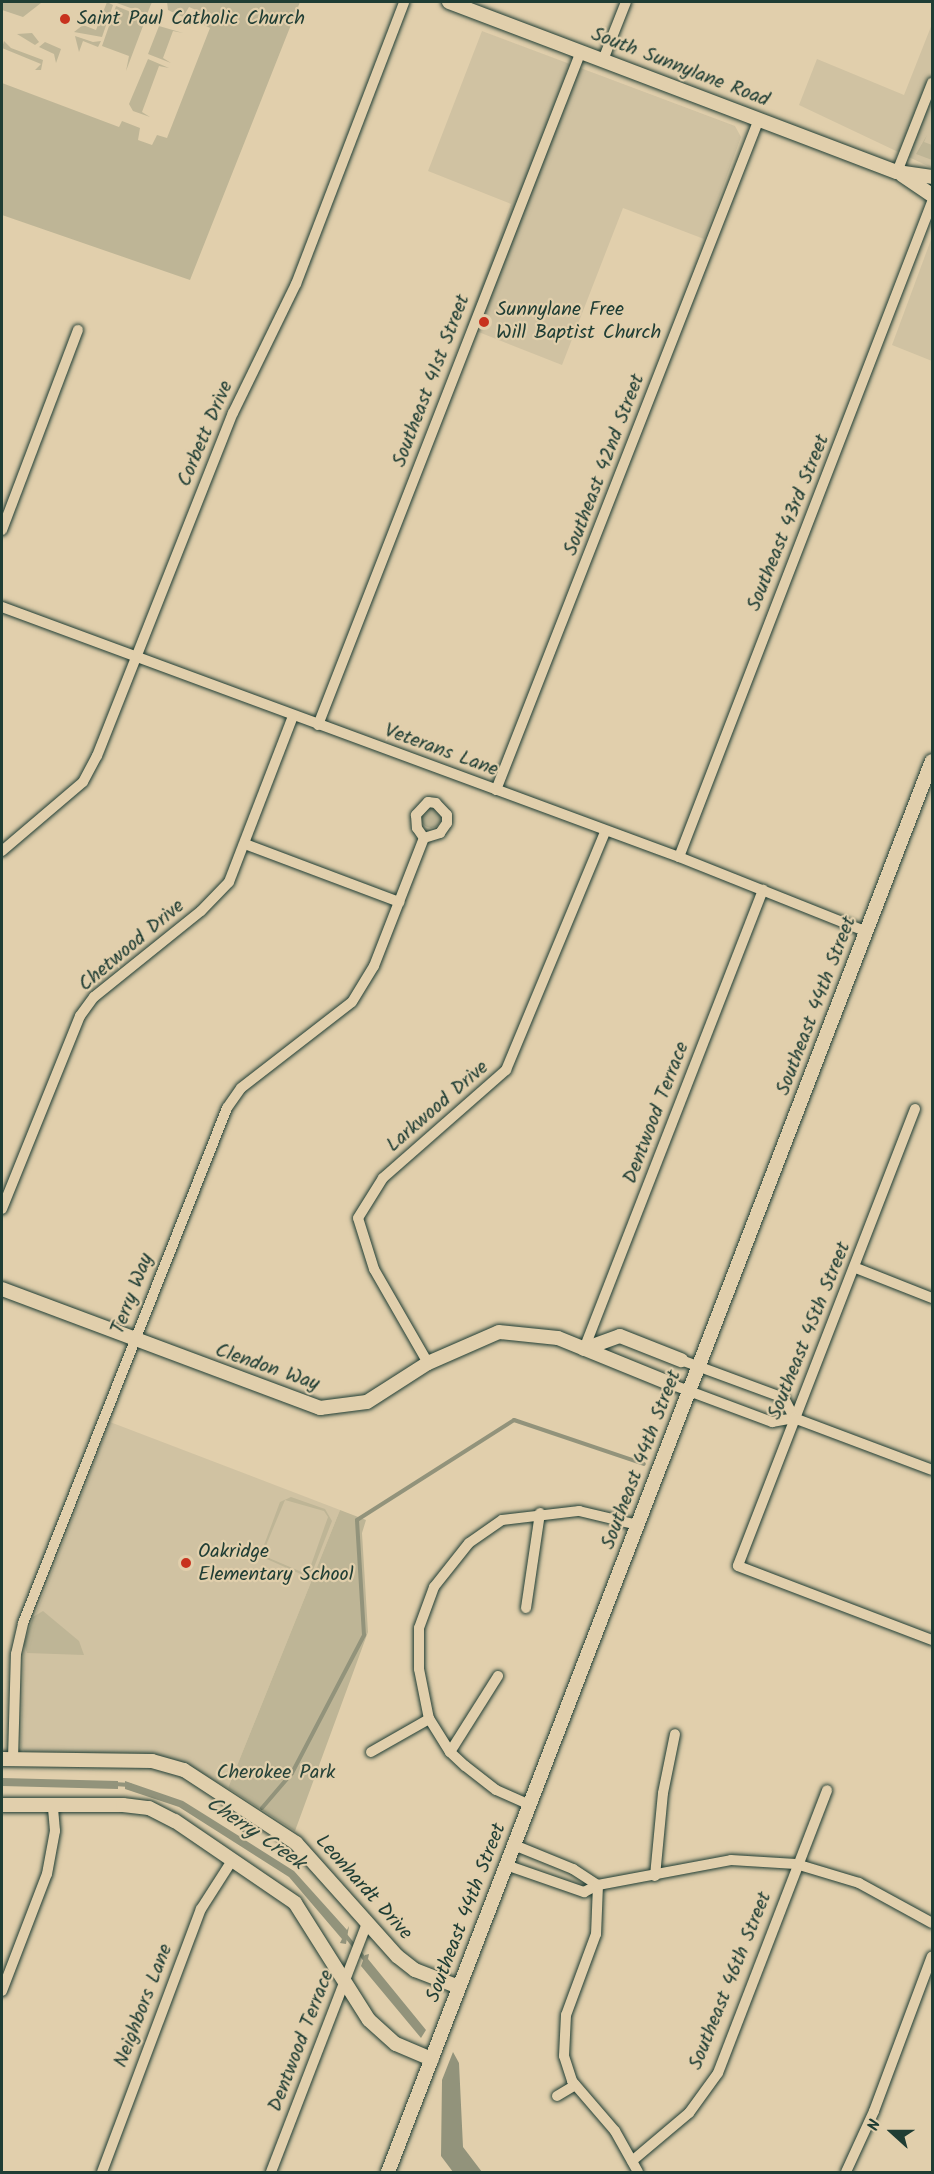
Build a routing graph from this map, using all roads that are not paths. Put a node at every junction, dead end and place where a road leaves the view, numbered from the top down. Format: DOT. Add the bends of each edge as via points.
graph roads {
  1 [pos="404,2"];
  2 [pos="449,2"];
  3 [pos="626,2"];
  4 [pos="580,51"];
  5 [pos="603,60"];
  6 [pos="933,84"];
  7 [pos="759,119"];
  8 [pos="897,172"];
  9 [pos="933,177"];
  10 [pos="933,195"];
  11 [pos="933,202"];
  12 [pos="78,330"];
  13 [pos="2,530"];
  14 [pos="2,608"];
  15 [pos="135,657"];
  16 [pos="293,716"];
  17 [pos="318,725"];
  18 [pos="933,761"];
  19 [pos="496,790"];
  20 [pos="605,832"];
  21 [pos="424,838"];
  22 [pos="245,844"];
  23 [pos="2,851"];
  24 [pos="679,857"];
  25 [pos="763,890"];
  26 [pos="399,902"];
  27 [pos="867,932"];
  28 [pos="915,1108"];
  29 [pos="2,1209"];
  30 [pos="856,1268"];
  31 [pos="2,1289"];
  32 [pos="933,1298"];
  33 [pos="135,1341"];
  34 [pos="645,1346"];
  35 [pos="584,1349"];
  36 [pos="681,1360"];
  37 [pos="428,1363"];
  38 [pos="699,1367"];
  39 [pos="636,1370"];
  40 [pos="673,1385"];
  41 [pos="690,1391"];
  42 [pos="794,1418"];
  43 [pos="933,1470"];
  44 [pos="540,1513"];
  45 [pos="638,1525"];
  46 [pos="526,1608"];
  47 [pos="933,1640"];
  48 [pos="498,1676"];
  49 [pos="429,1719"];
  50 [pos="675,1734"];
  51 [pos="371,1752"];
  52 [pos="450,1752"];
  53 [pos="7,1759"];
  54 [pos="827,1790"];
  55 [pos="2,1805"];
  56 [pos="530,1805"];
  57 [pos="52,1806"];
  58 [pos="514,1845"];
  59 [pos="233,1859"];
  60 [pos="796,1864"];
  61 [pos="506,1865"];
  62 [pos="655,1876"];
  63 [pos="598,1885"];
  64 [pos="367,1923"];
  65 [pos="933,1923"];
  66 [pos="933,1956"];
  67 [pos="343,1984"];
  68 [pos="459,1987"];
  69 [pos="2,1991"];
  70 [pos="432,2059"];
  71 [pos="575,2085"];
  72 [pos="557,2096"];
  73 [pos="632,2161"];
  74 [pos="102,2172"];
  75 [pos="271,2172"];
  76 [pos="388,2172"];
  77 [pos="638,2172"];
  78 [pos="846,2172"];
  1 -- 15 [label="street, Corbett Drive" via="296,284 233,413"];
  2 -- 4 [label="main road, South Sunnylane Road"];
  3 -- 5 [label="street"];
  4 -- 5 [label="main road, South Sunnylane Road"];
  4 -- 17 [label="street, Southeast 41st Street"];
  5 -- 7 [label="main road, South Sunnylane Road"];
  6 -- 8 [label="street"];
  7 -- 8 [label="main road, South Sunnylane Road"];
  7 -- 19 [label="street, Southeast 42nd Street"];
  8 -- 9 [label="main road, South Sunnylane Road"];
  8 -- 10 [label="main road, South Sunnylane Road"];
  11 -- 24 [label="street, Southeast 43rd Street"];
  12 -- 13 [label="street"];
  14 -- 15 [label="street, Veterans Lane"];
  15 -- 16 [label="street, Veterans Lane"];
  15 -- 23 [label="street, Corbett Drive" via="83,782"];
  16 -- 17 [label="street, Veterans Lane"];
  16 -- 22 [label="street, Chetwood Drive"];
  17 -- 19 [label="street, Veterans Lane"];
  18 -- 27 [label="main road, Southeast 44th Street"];
  19 -- 20 [label="street, Veterans Lane"];
  20 -- 24 [label="street, Veterans Lane"];
  20 -- 37 [label="street, Larkwood Drive" via="506,1070 383,1178 358,1218 374,1269"];
  21 -- 26 [label="street, Terry Way"];
  22 -- 26 [label="street"];
  22 -- 29 [label="street, Chetwood Drive" via="229,882 201,911 94,997 80,1016"];
  24 -- 25 [label="street, Veterans Lane"];
  25 -- 27 [label="street, Veterans Lane"];
  25 -- 35 [label="street, Dentwood Terrace"];
  26 -- 33 [label="street, Terry Way" via="374,966 352,1002 241,1088 227,1108"];
  27 -- 38 [label="main road, Southeast 44th Street"];
  28 -- 30 [label="street, Southeast 45th Street"];
  30 -- 32 [label="street"];
  30 -- 42 [label="street, Southeast 45th Street"];
  31 -- 33 [label="main road, Clendon Way"];
  33 -- 37 [label="main road, Clendon Way" via="320,1408 367,1402"];
  33 -- 53 [label="street, Terry Way" via="23,1623 16,1654"];
  34 -- 35 [label="main road" via="620,1336"];
  34 -- 36 [label="main road"];
  34 -- 39 [label="main road"];
  35 -- 37 [label="main road, Clendon Way" via="536,1333 500,1332"];
  35 -- 39 [label="main road, Clendon Way"];
  36 -- 38 [label="street"];
  38 -- 41 [label="main road, Southeast 44th Street"];
  38 -- 42 [label="street" via="784,1398"];
  39 -- 40 [label="main road, Clendon Way"];
  40 -- 41 [label="street, Clendon Way"];
  41 -- 42 [label="street, Clendon Way" via="772,1422"];
  41 -- 45 [label="main road, Southeast 44th Street"];
  42 -- 43 [label="street, Clendon Way"];
  42 -- 47 [label="street, Southeast 45th Street" via="738,1566"];
  44 -- 45 [label="street" via="579,1511"];
  44 -- 46 [label="street"];
  44 -- 49 [label="street" via="502,1520 483,1532 469,1542 434,1587 418,1628 419,1669"];
  45 -- 56 [label="main road, Southeast 44th Street"];
  48 -- 52 [label="street"];
  49 -- 51 [label="street"];
  49 -- 52 [label="street"];
  50 -- 62 [label="street" via="663,1793"];
  52 -- 56 [label="street" via="496,1790"];
  53 -- 64 [label="main road, Leonhardt Drive" via="152,1761 184,1770 296,1843"];
  54 -- 60 [label="street, Southeast 46th Street"];
  55 -- 57 [label="main road"];
  56 -- 58 [label="main road, Southeast 44th Street"];
  57 -- 59 [label="main road" via="149,1808"];
  57 -- 69 [label="street" via="55,1831 47,1874"];
  58 -- 61 [label="main road, Southeast 44th Street"];
  58 -- 63 [label="street" via="580,1872"];
  59 -- 67 [label="main road" via="295,1903 316,1931"];
  59 -- 74 [label="street, Neighbors Lane" via="195,1925"];
  60 -- 62 [label="street" via="731,1860"];
  60 -- 65 [label="street" via="858,1884"];
  60 -- 73 [label="street, Southeast 46th Street" via="718,2073 689,2113"];
  61 -- 63 [label="street" via="584,1892"];
  61 -- 68 [label="main road, Southeast 44th Street"];
  62 -- 63 [label="street"];
  63 -- 71 [label="street" via="596,1934 566,2015 564,2056"];
  64 -- 67 [label="street, Dentwood Terrace"];
  64 -- 68 [label="main road, Leonhardt Drive" via="415,1970"];
  66 -- 78 [label="street" via="874,2111"];
  67 -- 70 [label="main road" via="384,2036"];
  67 -- 75 [label="street, Dentwood Terrace"];
  68 -- 70 [label="main road, Southeast 44th Street"];
  70 -- 76 [label="main road, Southeast 44th Street"];
  71 -- 72 [label="street"];
  71 -- 73 [label="street" via="615,2131"];
  73 -- 77 [label="street"];
}
